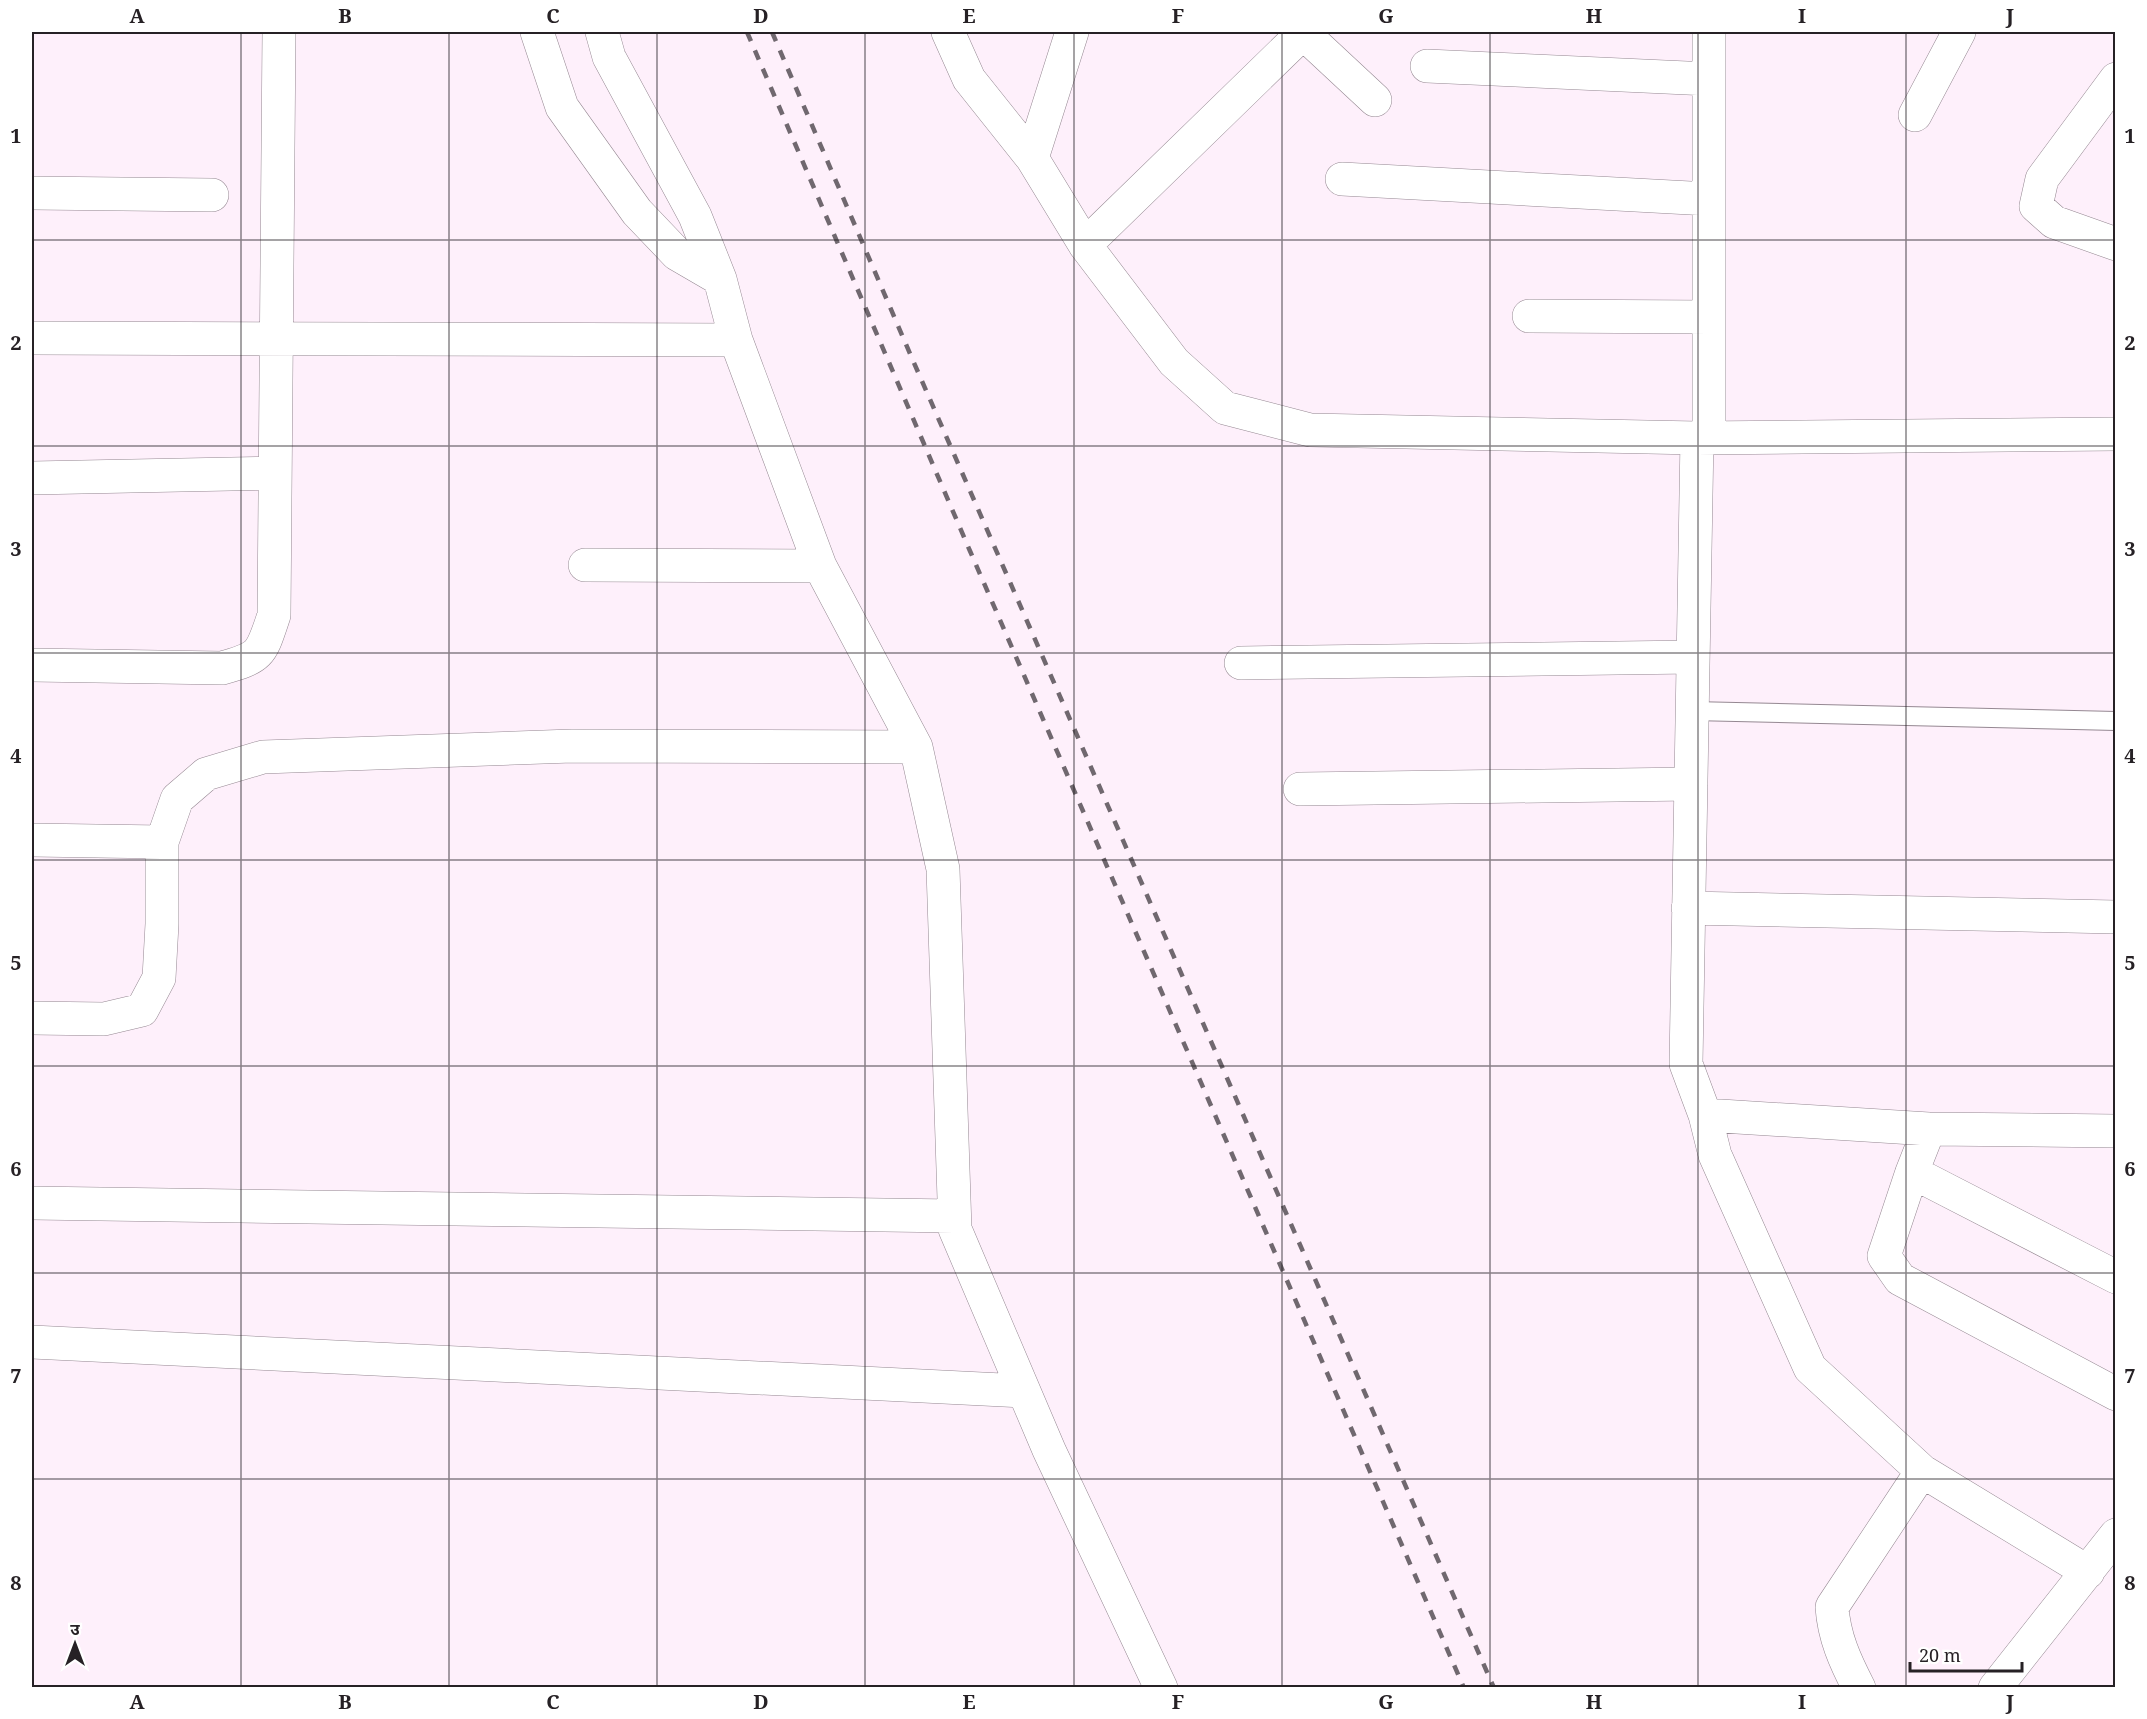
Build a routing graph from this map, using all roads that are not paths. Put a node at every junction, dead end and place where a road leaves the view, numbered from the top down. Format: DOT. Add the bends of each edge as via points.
graph roads {
  1 [pos="279,32"];
  2 [pos="537,32"];
  3 [pos="602,32"];
  4 [pos="948,32"];
  5 [pos="1072,32"];
  6 [pos="1303,32"];
  7 [pos="1708,32"];
  8 [pos="1959,32"];
  9 [pos="1427,66"];
  10 [pos="1708,79"];
  11 [pos="2115,79"];
  12 [pos="1375,100"];
  13 [pos="1915,115"];
  14 [pos="1032,158"];
  15 [pos="1342,179"];
  16 [pos="32,193"];
  17 [pos="212,195"];
  18 [pos="1708,199"];
  19 [pos="2115,244"];
  20 [pos="1085,245"];
  21 [pos="720,279"];
  22 [pos="1529,316"];
  23 [pos="1708,317"];
  24 [pos="32,338"];
  25 [pos="276,340"];
  26 [pos="736,340"];
  27 [pos="2115,434"];
  28 [pos="1703,438"];
  29 [pos="275,473"];
  30 [pos="32,477"];
  31 [pos="585,565"];
  32 [pos="820,566"];
  33 [pos="1693,657"];
  34 [pos="1241,663"];
  35 [pos="32,665"];
  36 [pos="1692,711"];
  37 [pos="2115,721"];
  38 [pos="916,747"];
  39 [pos="1690,784"];
  40 [pos="1300,789"];
  41 [pos="32,840"];
  42 [pos="162,842"];
  43 [pos="1688,908"];
  44 [pos="2115,917"];
  45 [pos="32,1018"];
  46 [pos="1705,1115"];
  47 [pos="1929,1129"];
  48 [pos="2115,1131"];
  49 [pos="1912,1172"];
  50 [pos="32,1203"];
  51 [pos="954,1216"];
  52 [pos="2115,1277"];
  53 [pos="32,1342"];
  54 [pos="1024,1390"];
  55 [pos="2115,1394"];
  56 [pos="1923,1472"];
  57 [pos="2115,1535"];
  58 [pos="2088,1572"];
  59 [pos="1161,1688"];
  60 [pos="1859,1688"];
  61 [pos="1995,1688"];
  1 -- 25 [label="street"];
  2 -- 21 [label="street" via="562,107 637,212 677,254"];
  3 -- 21 [label="street" via="609,57 695,216"];
  4 -- 14 [label="street" via="969,79"];
  5 -- 14 [label="street"];
  6 -- 12 [label="street"];
  6 -- 20 [label="street"];
  7 -- 10 [label="street"];
  8 -- 13 [label="street"];
  9 -- 10 [label="street"];
  10 -- 18 [label="street"];
  11 -- 19 [label="street" via="2042,179 2036,206 2054,222"];
  14 -- 20 [label="street"];
  15 -- 18 [label="street"];
  16 -- 17 [label="street"];
  18 -- 23 [label="street"];
  20 -- 28 [label="street" via="1174,362 1226,408 1310,430"];
  21 -- 26 [label="street"];
  22 -- 23 [label="street"];
  23 -- 28 [label="street"];
  24 -- 25 [label="street"];
  25 -- 26 [label="street"];
  25 -- 29 [label="street"];
  26 -- 32 [label="street"];
  27 -- 28 [label="street"];
  28 -- 33 [label="street"];
  29 -- 30 [label="street"];
  29 -- 35 [label="street" via="274,615 263,648 246,661 222,668"];
  31 -- 32 [label="street"];
  32 -- 38 [label="street"];
  33 -- 34 [label="street"];
  33 -- 36 [label="street"];
  36 -- 37 [label="lane"];
  36 -- 39 [label="street"];
  38 -- 42 [label="street" via="572,746 263,757 206,774 177,799"];
  38 -- 51 [label="street" via="943,869"];
  39 -- 40 [label="street"];
  39 -- 43 [label="street"];
  41 -- 42 [label="street"];
  42 -- 45 [label="street" via="159,978 142,1010 104,1018"];
  43 -- 44 [label="street"];
  43 -- 46 [label="street" via="1686,1064"];
  46 -- 47 [label="street"];
  46 -- 56 [label="street" via="1715,1155 1810,1368"];
  47 -- 48 [label="street"];
  47 -- 49 [label="street"];
  49 -- 52 [label="street"];
  49 -- 55 [label="street" via="1884,1256 1900,1279"];
  50 -- 51 [label="street"];
  51 -- 54 [label="street" via="955,1229"];
  53 -- 54 [label="street"];
  54 -- 59 [label="street"];
  56 -- 58 [label="street"];
  56 -- 60 [label="street" via="1832,1607 1840,1651"];
  57 -- 58 [label="street"];
  58 -- 61 [label="street"];
}
